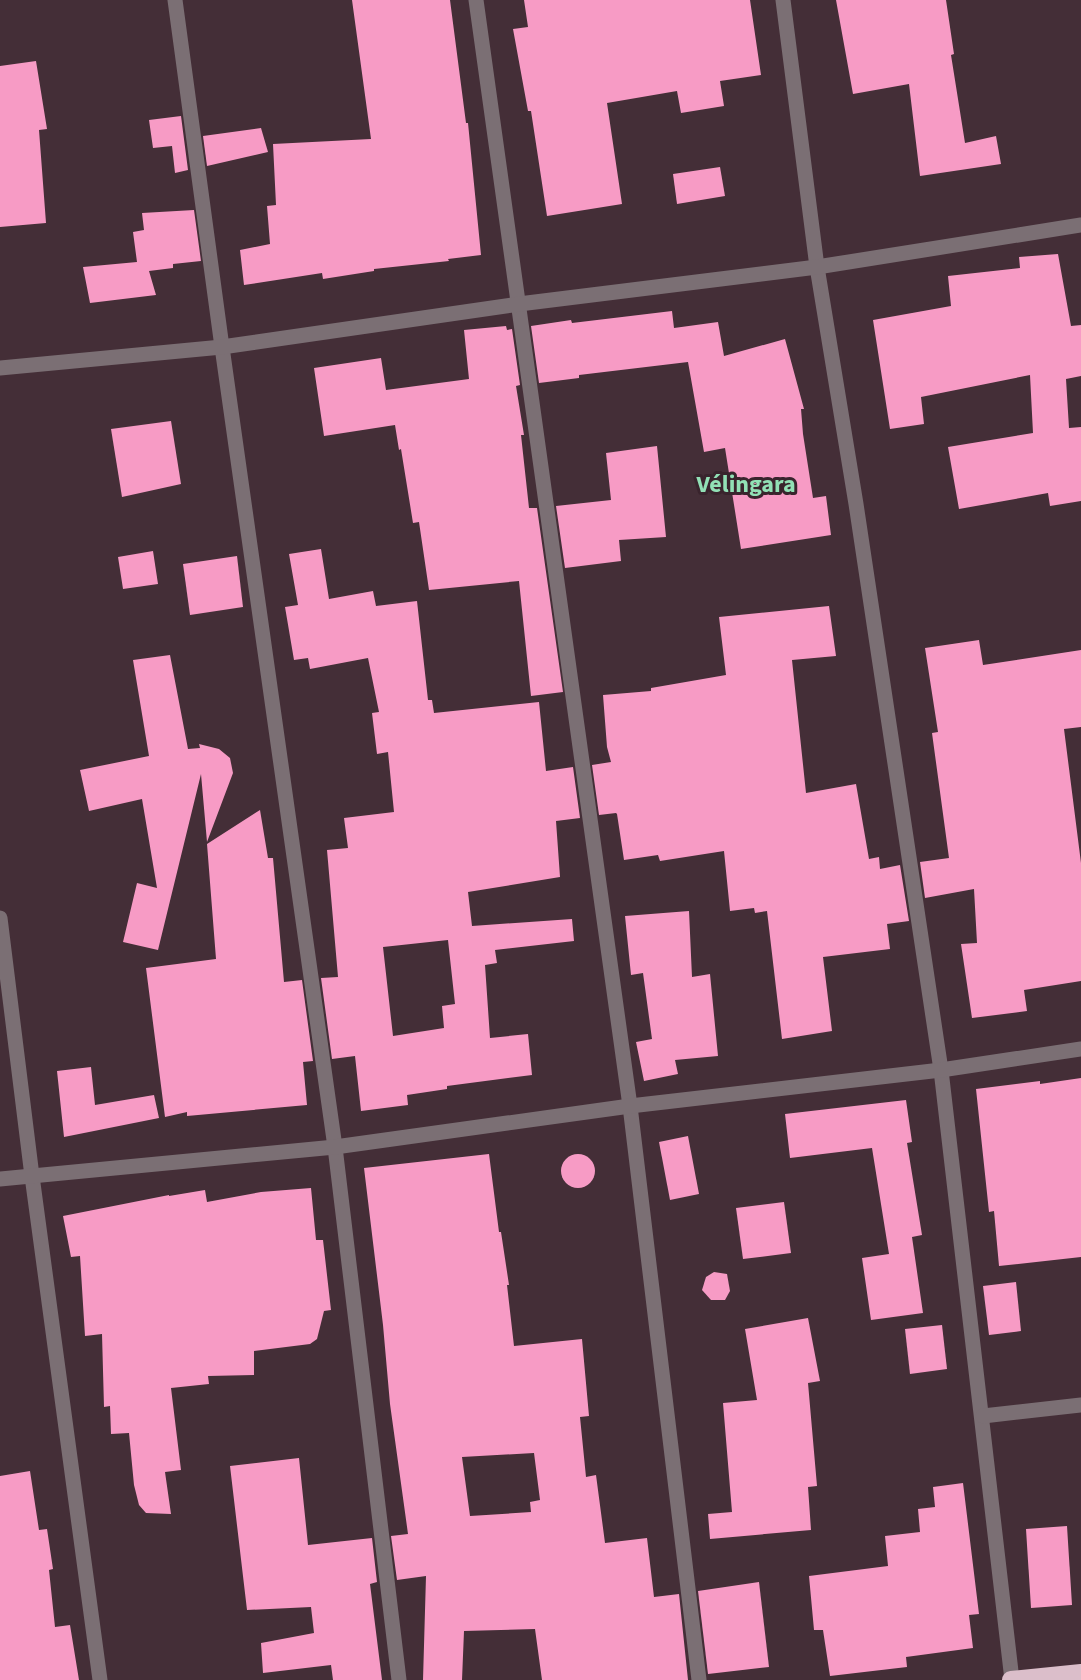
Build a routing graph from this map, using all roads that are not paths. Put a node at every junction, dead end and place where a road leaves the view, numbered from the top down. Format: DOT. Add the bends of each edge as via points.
graph roads {
  1 [pos="175,0"];
  2 [pos="476,0"];
  3 [pos="783,0"];
  4 [pos="1081,225"];
  5 [pos="817,267"];
  6 [pos="519,304"];
  7 [pos="222,347"];
  8 [pos="0,368"];
  9 [pos="0,918"];
  10 [pos="1081,1049"];
  11 [pos="941,1070"];
  12 [pos="630,1106"];
  13 [pos="335,1147"];
  14 [pos="32,1176"];
  15 [pos="0,1179"];
  16 [pos="1081,1406"];
  17 [pos="983,1416"];
  18 [pos="1081,1673"];
  19 [pos="100,1680"];
  20 [pos="399,1680"];
  21 [pos="699,1680"];
  22 [pos="1012,1680"];
  1 -- 7 [label="street"];
  2 -- 6 [label="street"];
  3 -- 5 [label="street"];
  4 -- 5 [label="street"];
  5 -- 6 [label="street"];
  5 -- 11 [label="street"];
  6 -- 7 [label="street"];
  6 -- 12 [label="street"];
  7 -- 8 [label="street"];
  7 -- 13 [label="street"];
  9 -- 14 [label="street"];
  10 -- 11 [label="street"];
  11 -- 12 [label="street"];
  11 -- 17 [label="street"];
  12 -- 13 [label="street"];
  12 -- 21 [label="street"];
  13 -- 14 [label="street"];
  13 -- 20 [label="street"];
  14 -- 15 [label="street"];
  14 -- 19 [label="street"];
  16 -- 17 [label="street"];
  17 -- 22 [label="street"];
  18 -- 22 [label="highway"];
}
